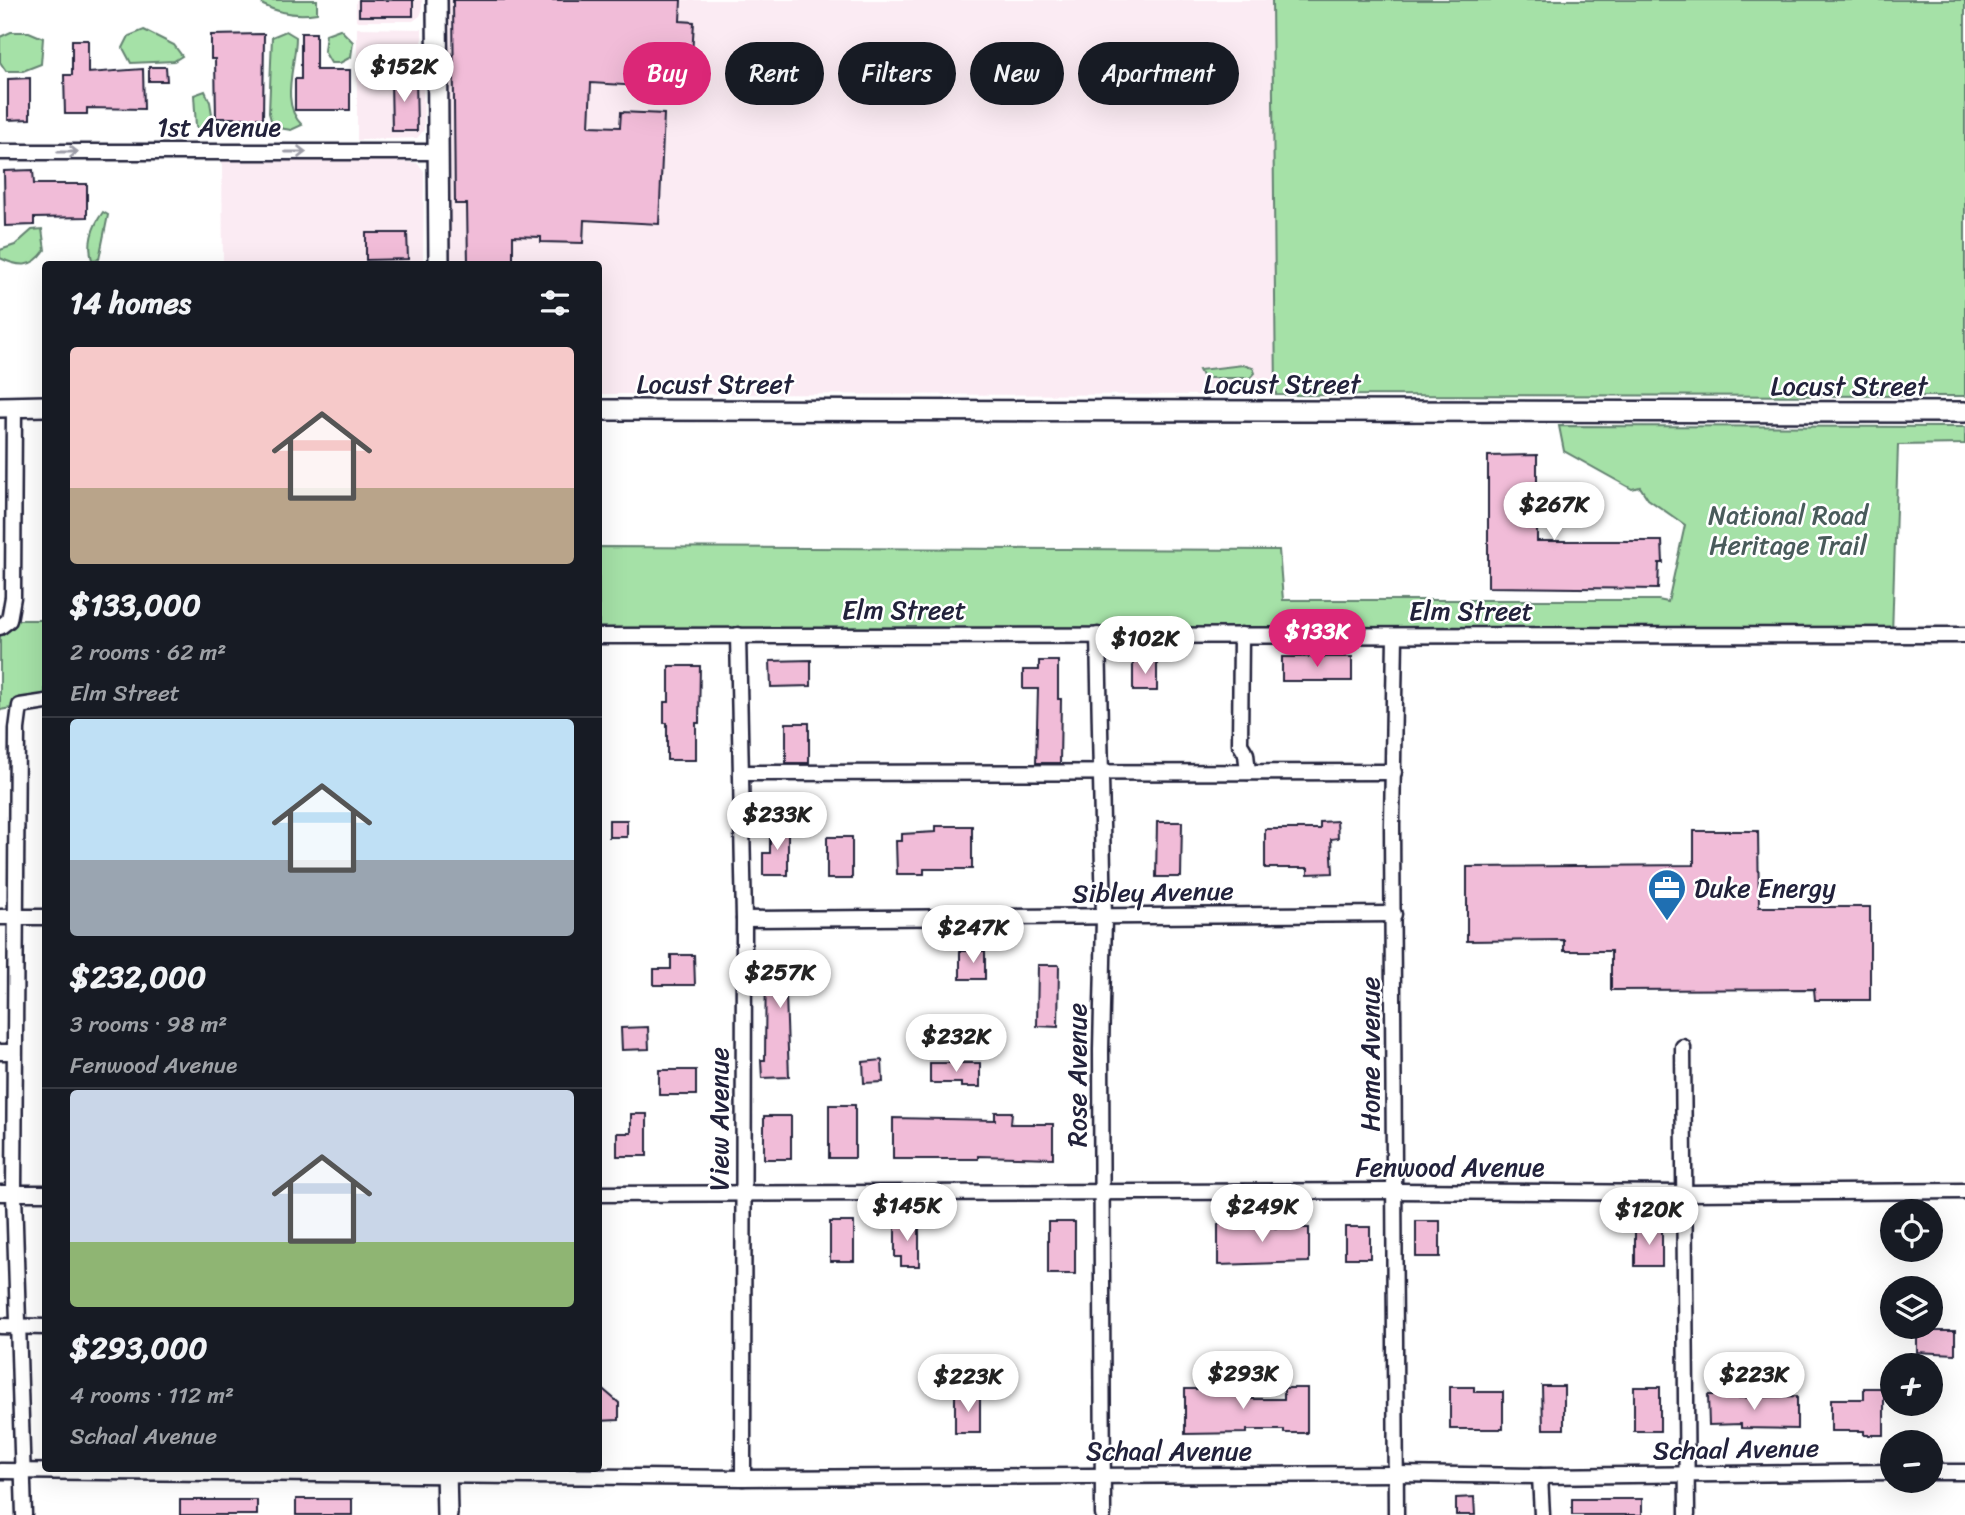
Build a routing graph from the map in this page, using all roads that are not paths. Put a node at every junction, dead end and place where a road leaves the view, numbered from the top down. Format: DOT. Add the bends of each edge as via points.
graph roads {
  1 [pos="437,0"];
  2 [pos="0,152"];
  3 [pos="438,152"];
  4 [pos="439,261"];
  5 [pos="7,406"];
  6 [pos="42,406"];
  7 [pos="602,410"];
  8 [pos="1965,412"];
  9 [pos="5,623"];
  10 [pos="738,635"];
  11 [pos="1098,635"];
  12 [pos="1241,635"];
  13 [pos="1965,635"];
  14 [pos="602,636"];
  15 [pos="1395,636"];
  16 [pos="42,703"];
  17 [pos="1248,772"];
  18 [pos="1394,772"];
  19 [pos="741,773"];
  20 [pos="1101,773"];
  21 [pos="1394,914"];
  22 [pos="7,917"];
  23 [pos="42,917"];
  24 [pos="1104,918"];
  25 [pos="744,919"];
  26 [pos="1683,1047"];
  27 [pos="7,1052"];
  28 [pos="1396,1191"];
  29 [pos="1965,1191"];
  30 [pos="7,1193"];
  31 [pos="42,1193"];
  32 [pos="1101,1193"];
  33 [pos="1685,1193"];
  34 [pos="602,1194"];
  35 [pos="744,1194"];
  36 [pos="0,1326"];
  37 [pos="18,1326"];
  38 [pos="42,1327"];
  39 [pos="0,1471"];
  40 [pos="23,1472"];
  41 [pos="446,1472"];
  42 [pos="1880,1472"];
  43 [pos="1943,1472"];
  44 [pos="1965,1472"];
  45 [pos="1687,1473"];
  46 [pos="1396,1474"];
  47 [pos="1103,1475"];
  48 [pos="1539,1476"];
  49 [pos="743,1478"];
  50 [pos="23,1515"];
  51 [pos="447,1515"];
  52 [pos="1103,1515"];
  53 [pos="1396,1515"];
  54 [pos="1542,1515"];
  55 [pos="1687,1515"];
  1 -- 3 [label="street"];
  2 -- 3 [label="street, 1st Avenue, one-way"];
  3 -- 4 [label="street"];
  5 -- 6 [label="street"];
  5 -- 9 [label="street" via="14,582"];
  7 -- 8 [label="street, Locust Street"];
  10 -- 11 [label="street, Elm Street"];
  10 -- 14 [label="street, Elm Street"];
  10 -- 19 [label="street, View Avenue"];
  11 -- 12 [label="street, Elm Street"];
  11 -- 20 [label="street, Rose Avenue"];
  12 -- 15 [label="street, Elm Street"];
  12 -- 17 [label="street" via="1240,744"];
  13 -- 15 [label="street, Elm Street"];
  15 -- 18 [label="street, Home Avenue"];
  16 -- 22 [label="street" via="20,706"];
  17 -- 18 [label="street"];
  17 -- 20 [label="street"];
  18 -- 21 [label="street, Home Avenue"];
  19 -- 20 [label="street"];
  19 -- 25 [label="street, View Avenue"];
  20 -- 24 [label="street, Rose Avenue"];
  21 -- 24 [label="street, Sibley Avenue"];
  21 -- 28 [label="street, Home Avenue"];
  22 -- 23 [label="street"];
  22 -- 27 [label="street"];
  24 -- 25 [label="street, Sibley Avenue"];
  24 -- 32 [label="street, Rose Avenue"];
  25 -- 35 [label="street, View Avenue"];
  26 -- 33 [label="street"];
  27 -- 30 [label="street"];
  28 -- 32 [label="street, Fenwood Avenue"];
  28 -- 33 [label="street, Fenwood Avenue"];
  28 -- 46 [label="street, Home Avenue"];
  29 -- 33 [label="street, Fenwood Avenue"];
  30 -- 31 [label="street"];
  30 -- 37 [label="street"];
  32 -- 35 [label="street, Fenwood Avenue"];
  32 -- 47 [label="street, Rose Avenue"];
  33 -- 45 [label="street"];
  34 -- 35 [label="street, Fenwood Avenue"];
  35 -- 49 [label="street, View Avenue"];
  36 -- 37 [label="street"];
  37 -- 38 [label="street"];
  37 -- 40 [label="street"];
  39 -- 40 [label="street, Schaal Avenue"];
  40 -- 41 [label="street, Schaal Avenue"];
  40 -- 50 [label="street"];
  41 -- 49 [label="street, Schaal Avenue"];
  41 -- 51 [label="street"];
  42 -- 45 [label="street, Schaal Avenue"];
  43 -- 44 [label="street"];
  45 -- 48 [label="street, Schaal Avenue"];
  45 -- 55 [label="street"];
  46 -- 47 [label="street, Schaal Avenue"];
  46 -- 48 [label="street, Schaal Avenue"];
  46 -- 53 [label="street, Home Avenue"];
  47 -- 49 [label="street, Schaal Avenue"];
  47 -- 52 [label="street, Rose Avenue"];
  48 -- 54 [label="street"];
}
